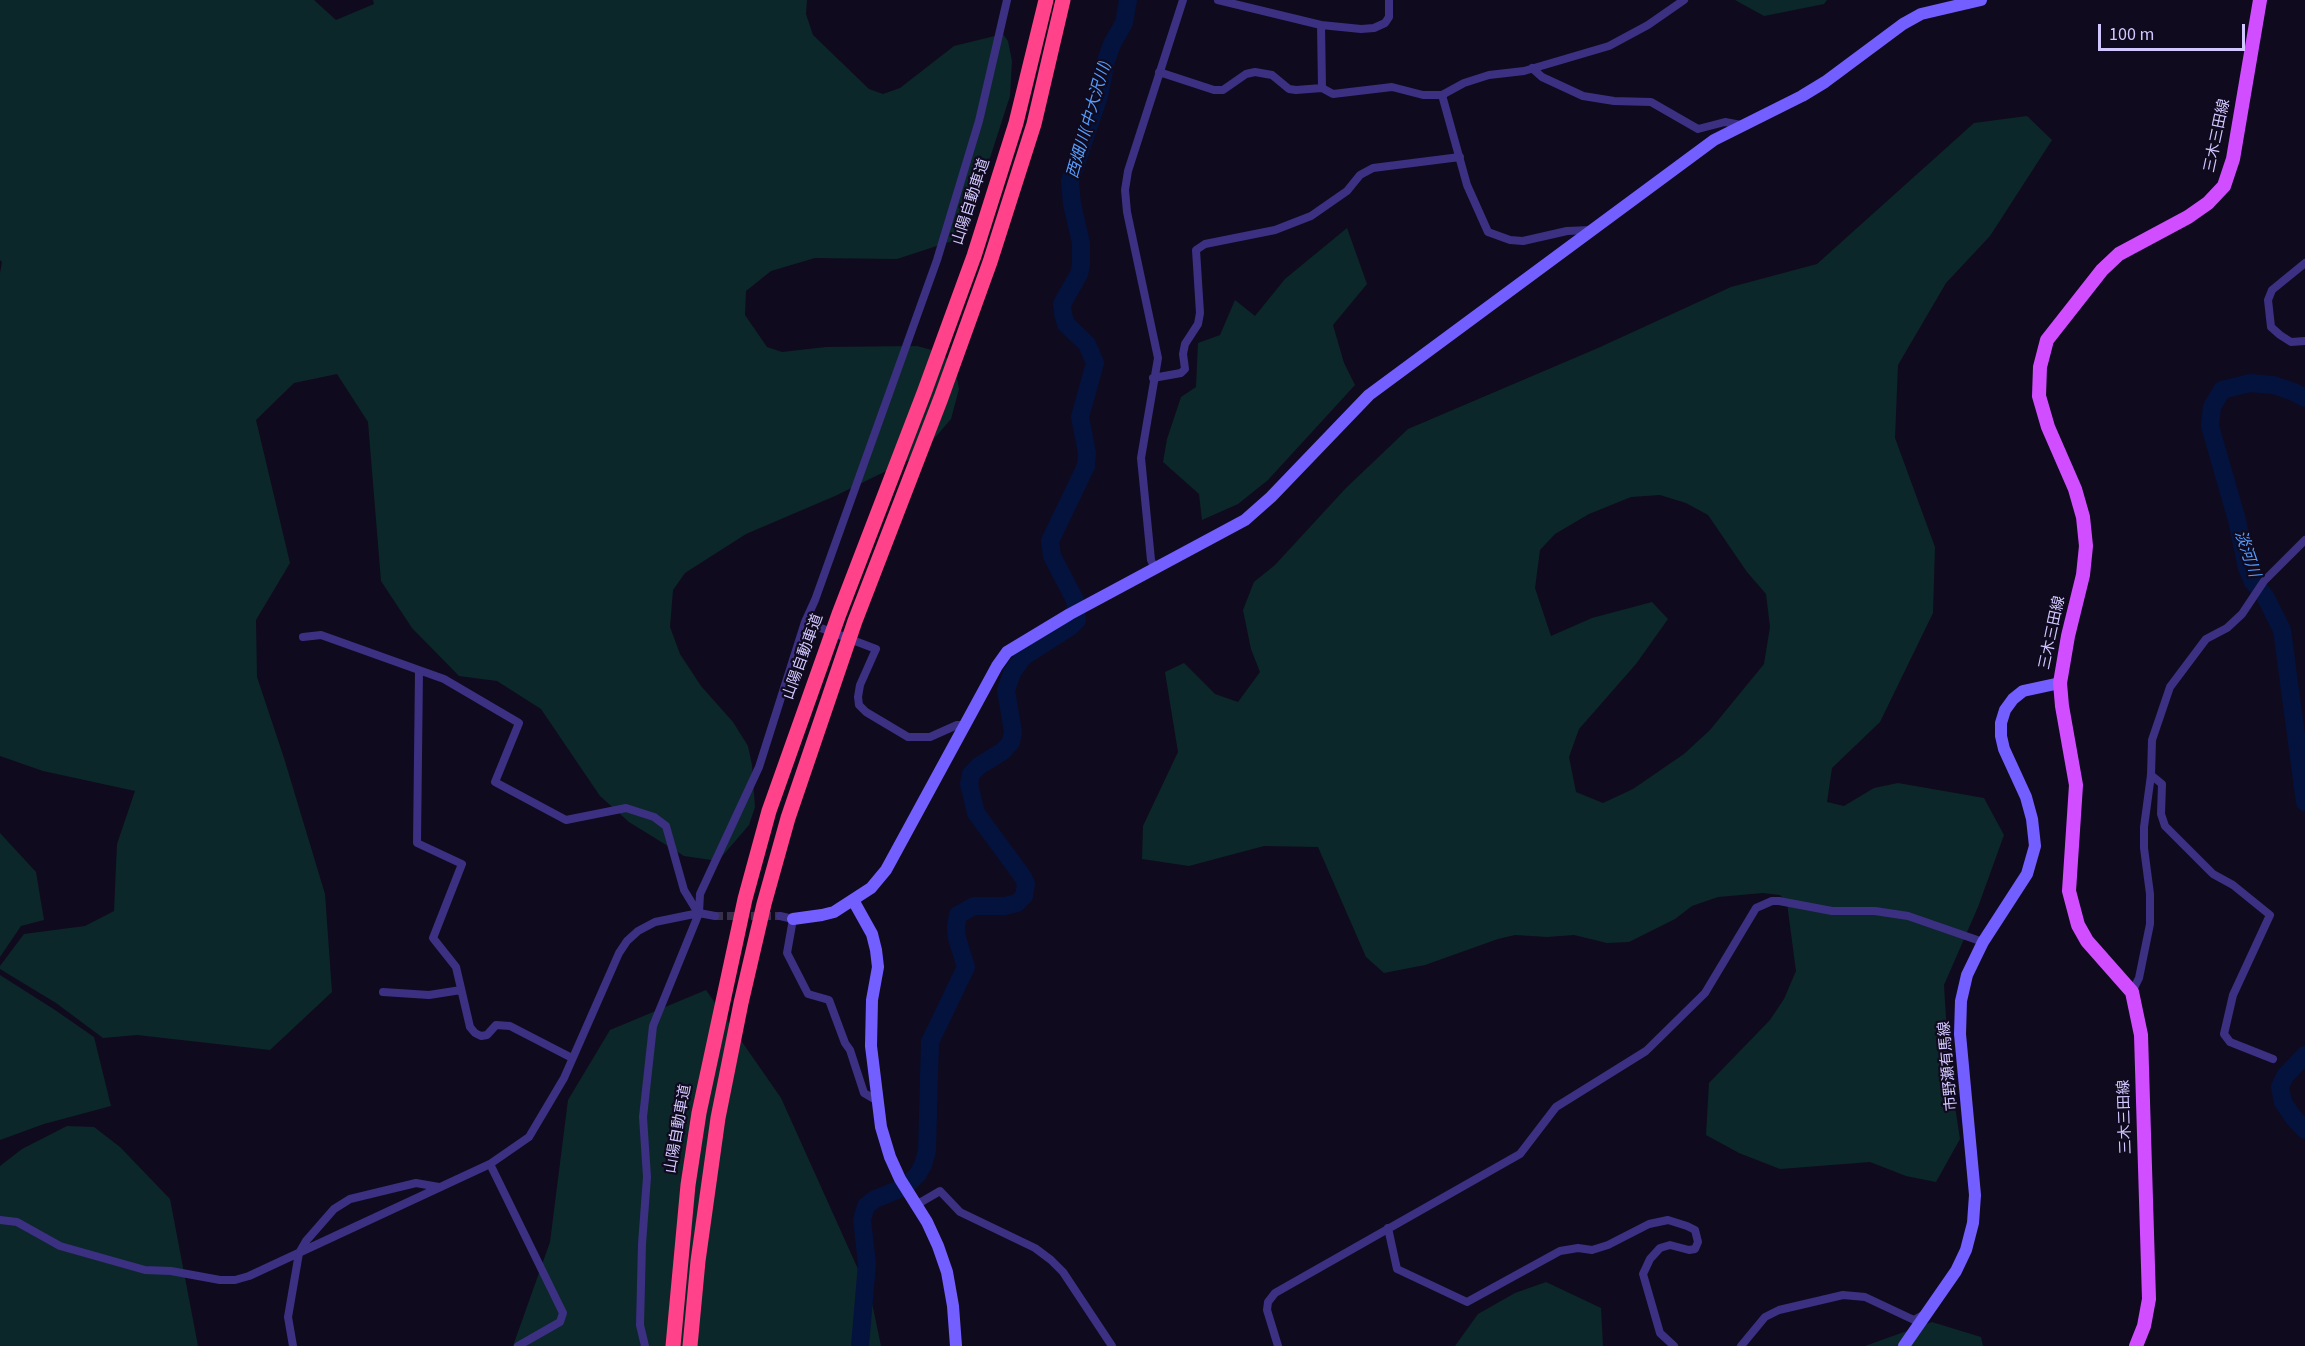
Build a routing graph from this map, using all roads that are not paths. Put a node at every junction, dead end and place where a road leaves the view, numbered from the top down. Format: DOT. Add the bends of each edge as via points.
graph roads {
  1 [pos="1007,0"];
  2 [pos="1046,0"];
  3 [pos="1063,0"];
  4 [pos="1183,0"];
  5 [pos="1218,0"];
  6 [pos="1389,0"];
  7 [pos="1684,0"];
  8 [pos="1981,0"];
  9 [pos="2260,0"];
  10 [pos="1321,25"];
  11 [pos="1532,68"];
  12 [pos="1159,72"];
  13 [pos="1322,88"];
  14 [pos="1442,95"];
  15 [pos="1741,125"];
  16 [pos="1460,157"];
  17 [pos="1591,230"];
  18 [pos="2305,263"];
  19 [pos="2305,341"];
  20 [pos="1153,378"];
  21 [pos="2305,540"];
  22 [pos="1155,569"];
  23 [pos="808,623"];
  24 [pos="303,637"];
  25 [pos="419,671"];
  26 [pos="2060,684"];
  27 [pos="966,725"];
  28 [pos="2151,775"];
  29 [pos="852,900"];
  30 [pos="699,913"];
  31 [pos="716,916"];
  32 [pos="780,916"];
  33 [pos="793,918"];
  34 [pos="1983,942"];
  35 [pos="461,990"];
  36 [pos="383,992"];
  37 [pos="2132,992"];
  38 [pos="572,1058"];
  39 [pos="2273,1059"];
  40 [pos="876,1100"];
  41 [pos="490,1164"];
  42 [pos="441,1187"];
  43 [pos="913,1200"];
  44 [pos="0,1220"];
  45 [pos="1388,1228"];
  46 [pos="299,1254"];
  47 [pos="1927,1314"];
  48 [pos="293,1346"];
  49 [pos="518,1346"];
  50 [pos="645,1346"];
  51 [pos="673,1346"];
  52 [pos="690,1346"];
  53 [pos="956,1346"];
  54 [pos="1112,1346"];
  55 [pos="1278,1346"];
  56 [pos="1674,1346"];
  57 [pos="1741,1346"];
  58 [pos="1904,1346"];
  59 [pos="2136,1346"];
  1 -- 23 [label="street" via="980,121 937,260"];
  2 -- 51 [label="highway, 山陽自動車道" via="1016,123 974,256 838,614 770,811 745,899 699,1113"];
  3 -- 52 [label="highway" via="1034,124 990,262 855,621 788,818 764,904 718,1118"];
  4 -- 12 [label="street"];
  5 -- 10 [label="street"];
  6 -- 10 [label="street" via="1389,18 1374,28"];
  7 -- 11 [label="street" via="1609,46"];
  8 -- 15 [label="street" via="1921,14 1825,82"];
  9 -- 26 [label="main road, 三木三田線" via="2233,159 2224,186 2188,217 2119,254 2047,340 2040,367 2039,396 2078,498 2086,546 2084,575"];
  10 -- 13 [label="street"];
  11 -- 14 [label="street" via="1489,75"];
  11 -- 15 [label="street" via="1582,96 1652,102 1698,129 1725,123"];
  12 -- 13 [label="street" via="1214,90 1223,90 1255,72 1272,75 1289,89"];
  12 -- 20 [label="street" via="1125,190 1158,358"];
  13 -- 14 [label="street" via="1333,94 1392,87 1423,95"];
  14 -- 16 [label="street"];
  15 -- 17 [label="street" via="1689,157"];
  16 -- 17 [label="street" via="1467,185 1488,232 1523,241"];
  16 -- 20 [label="street" via="1372,168 1311,216 1275,230 1205,244 1196,250 1200,313 1185,344 1185,369"];
  17 -- 22 [label="street" via="1369,395 1245,520"];
  18 -- 19 [label="street" via="2272,290 2268,300 2271,327 2291,342"];
  20 -- 22 [label="street" via="1141,473"];
  21 -- 28 [label="street" via="2264,580 2242,614 2206,639 2170,687 2152,740"];
  22 -- 27 [label="street" via="1007,652"];
  23 -- 27 [label="street" via="876,649 858,697 866,712 908,737 930,737"];
  23 -- 30 [label="street" via="759,767 700,894"];
  24 -- 25 [label="street" via="321,635"];
  25 -- 30 [label="street" via="444,680 519,723 495,782 566,820 627,808 654,817 666,826 684,890"];
  25 -- 35 [label="street" via="417,843 462,864 433,938 456,967"];
  26 -- 34 [label="street, 市野瀬有馬線" via="2023,691 2005,710 2001,723 2004,749 2026,797 2035,846 2027,874"];
  26 -- 37 [label="main road, 三木三田線" via="2076,785 2069,874 2073,909 2087,940"];
  27 -- 29 [label="street" via="886,870 871,888"];
  28 -- 37 [label="street" via="2144,827 2150,924 2139,978"];
  28 -- 39 [label="street" via="2162,784 2161,814 2166,826 2213,874 2270,915 2234,995 2224,1034 2230,1042"];
  29 -- 33 [label="street" via="828,914"];
  29 -- 40 [label="street" via="872,934 878,967 872,1000 871,1046"];
  30 -- 31 [label="street"];
  30 -- 38 [label="street" via="654,922 627,941"];
  30 -- 50 [label="street" via="653,1026 643,1117 647,1177 640,1326"];
  32 -- 33 [label="street"];
  33 -- 40 [label="street" via="788,952 808,994 829,1000 864,1093"];
  34 -- 45 [label="street" via="1908,916 1875,911 1832,911 1779,901 1756,908 1705,993 1646,1051 1556,1107 1520,1155"];
  34 -- 47 [label="street, 市野瀬有馬線" via="1967,975 1959,1017 1975,1195 1973,1223 1956,1271"];
  35 -- 36 [label="street" via="429,994"];
  35 -- 38 [label="street" via="475,1033 487,1035 496,1025 510,1026"];
  37 -- 59 [label="main road, 三木三田線" via="2141,1035 2149,1269 2146,1317"];
  38 -- 41 [label="street" via="529,1137"];
  40 -- 43 [label="street" via="890,1157"];
  41 -- 42 [label="street"];
  41 -- 49 [label="street" via="563,1313 561,1322"];
  42 -- 46 [label="street"];
  42 -- 46 [label="street" via="417,1183 350,1199 334,1209"];
  43 -- 53 [label="street" via="927,1221 947,1272"];
  43 -- 54 [label="street" via="940,1191 960,1212 1035,1248 1051,1260 1075,1289"];
  44 -- 46 [label="street" via="17,1222 60,1246 145,1270 220,1280 249,1276"];
  45 -- 55 [label="street" via="1275,1293 1267,1310"];
  45 -- 56 [label="street" via="1397,1269 1467,1302 1560,1251 1592,1250 1649,1224 1668,1220 1687,1226 1695,1230 1695,1249 1670,1245 1660,1248 1643,1274 1660,1333"];
  46 -- 48 [label="street" via="288,1317"];
  47 -- 57 [label="street" via="1914,1320 1864,1297 1843,1295 1765,1317"];
  47 -- 58 [label="street, 市野瀬有馬線"];
}
